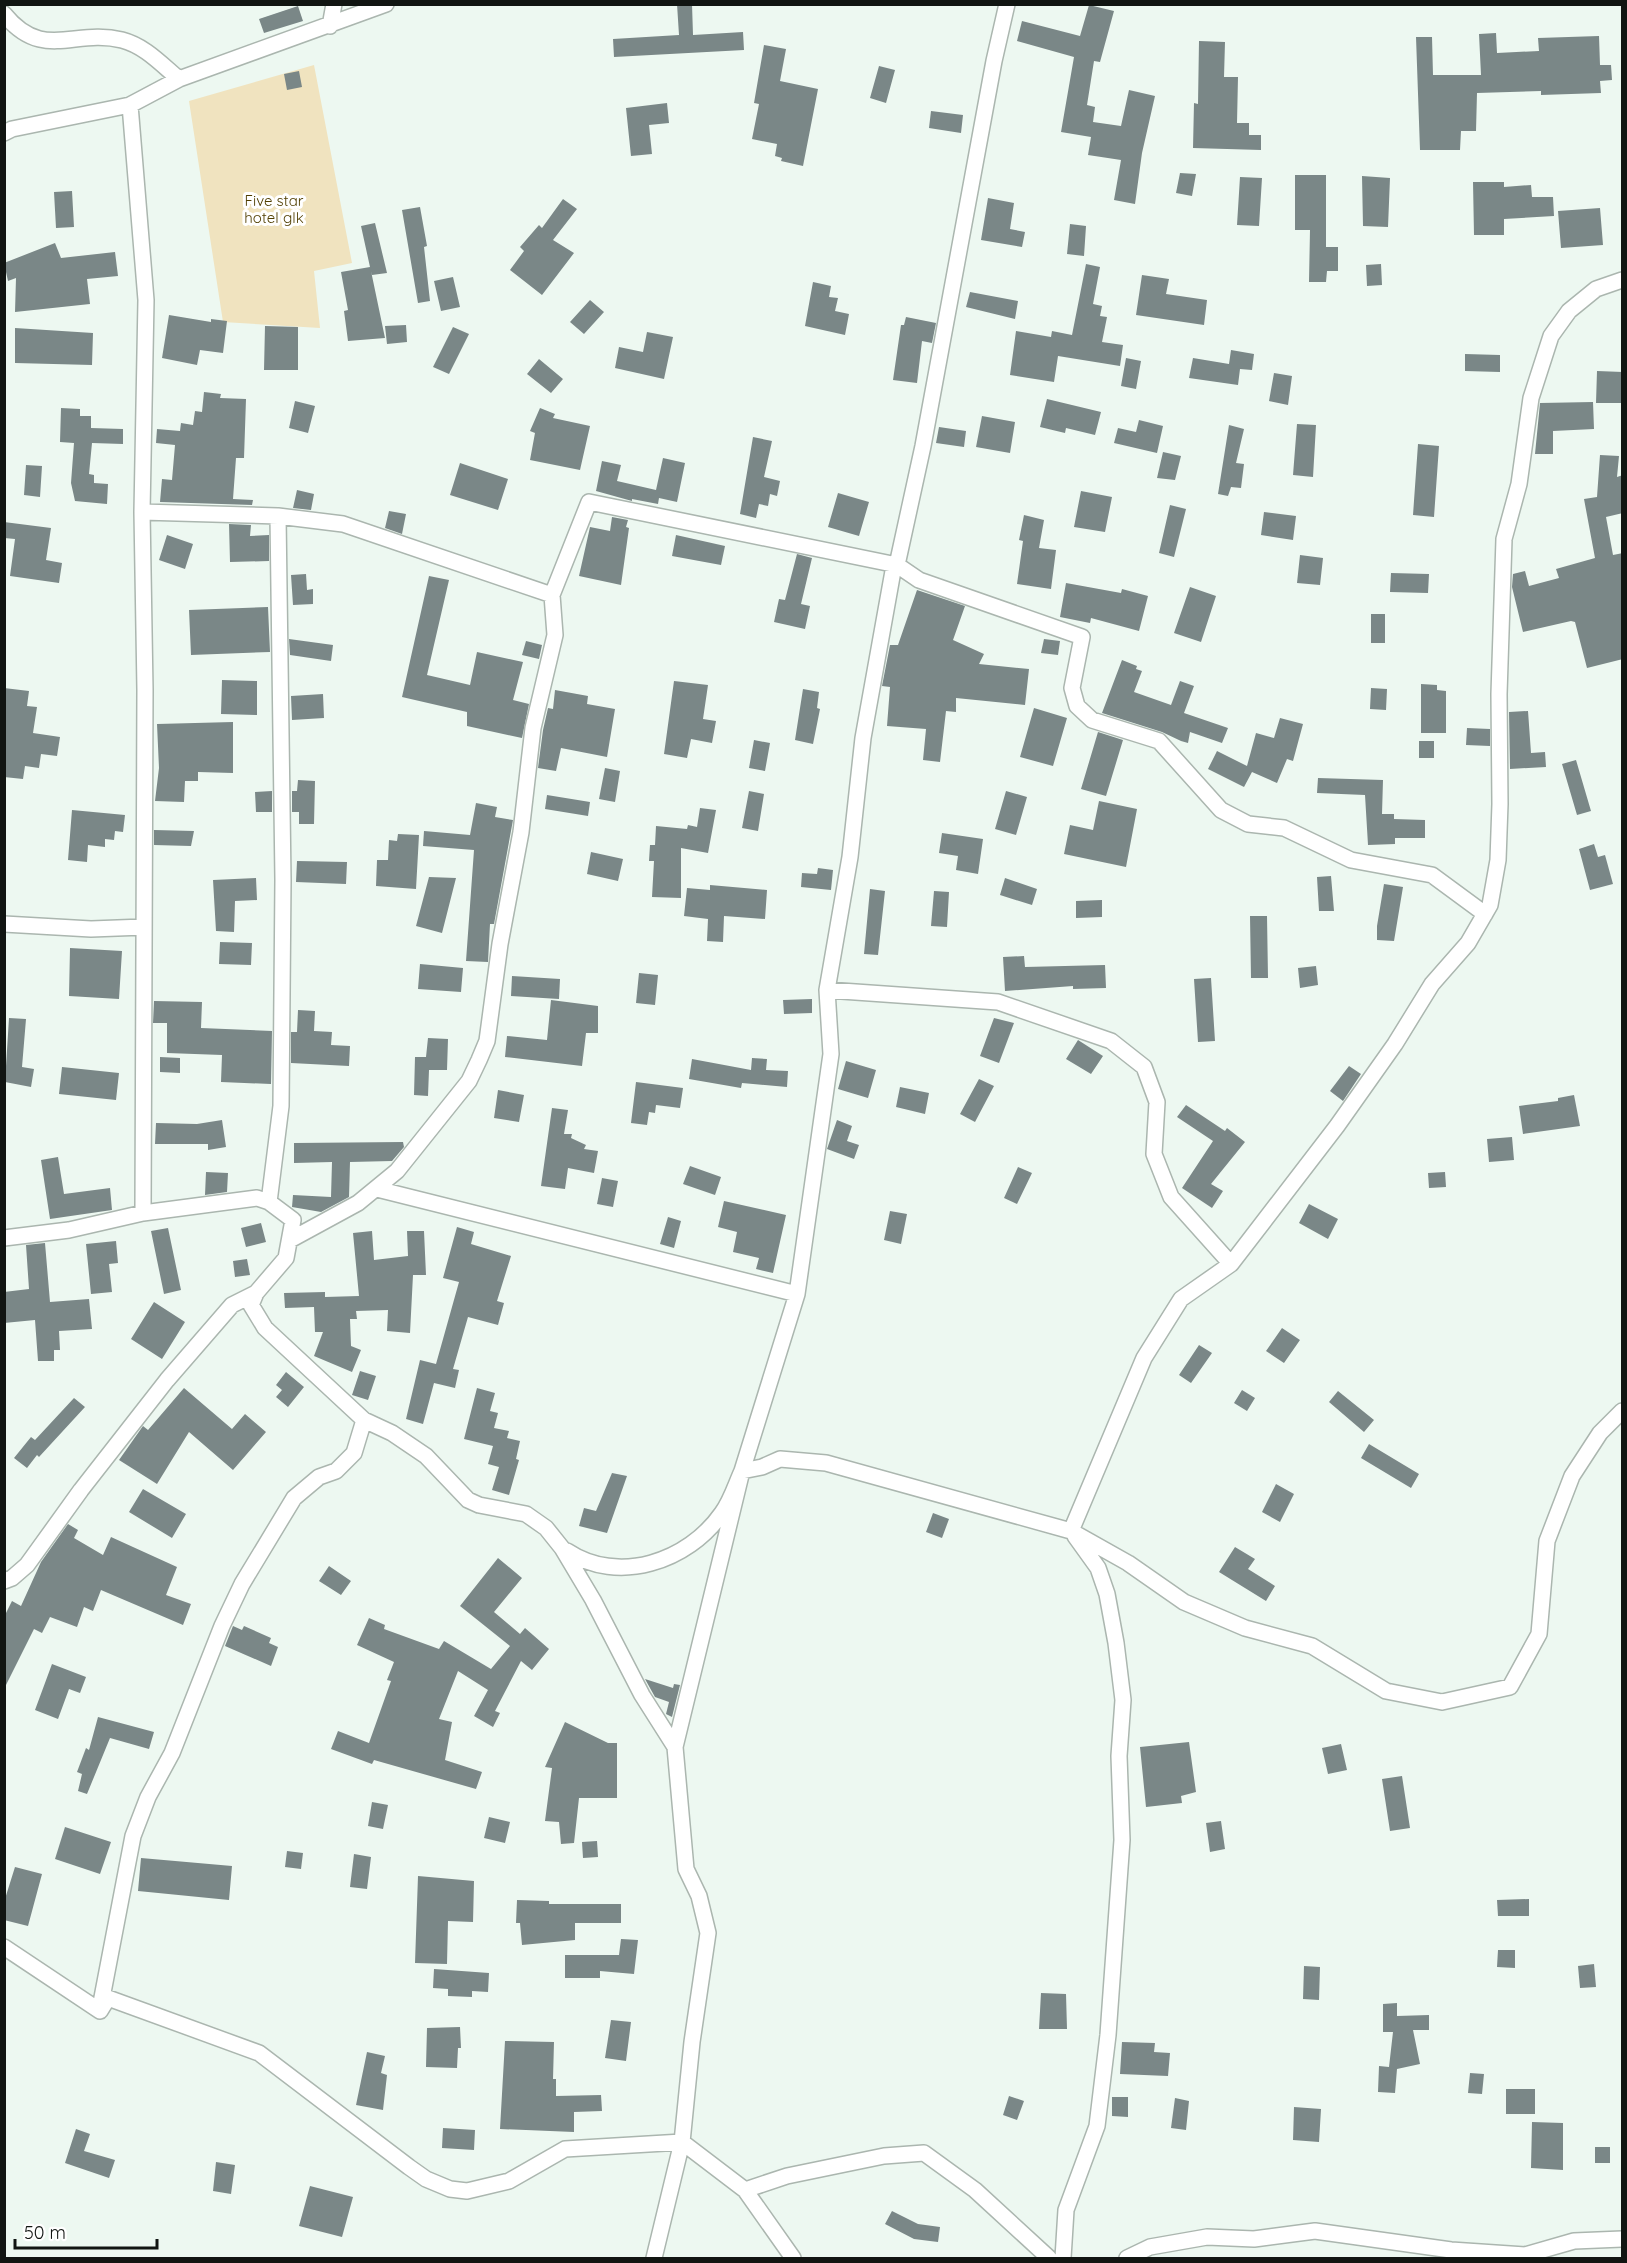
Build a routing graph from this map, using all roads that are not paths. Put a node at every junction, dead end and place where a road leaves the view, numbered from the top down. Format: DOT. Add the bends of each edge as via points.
graph roads {
  1 [pos="334,4"];
  2 [pos="386,4"];
  3 [pos="1007,4"];
  4 [pos="4,14"];
  5 [pos="330,26"];
  6 [pos="179,79"];
  7 [pos="130,105"];
  8 [pos="4,133"];
  9 [pos="1623,280"];
  10 [pos="142,512"];
  11 [pos="278,516"];
  12 [pos="897,565"];
  13 [pos="552,595"];
  14 [pos="1485,914"];
  15 [pos="4,924"];
  16 [pos="144,927"];
  17 [pos="826,990"];
  18 [pos="377,1189"];
  19 [pos="269,1202"];
  20 [pos="142,1213"];
  21 [pos="4,1238"];
  22 [pos="290,1240"];
  23 [pos="1231,1264"];
  24 [pos="256,1293"];
  25 [pos="797,1294"];
  26 [pos="1623,1411"];
  27 [pos="364,1420"];
  28 [pos="742,1471"];
  29 [pos="1071,1531"];
  30 [pos="561,1548"];
  31 [pos="4,1581"];
  32 [pos="675,1748"];
  33 [pos="4,1947"];
  34 [pos="100,2011"];
  35 [pos="682,2142"];
  36 [pos="745,2190"];
  37 [pos="1623,2239"];
  38 [pos="654,2259"];
  39 [pos="793,2259"];
  40 [pos="1048,2259"];
  41 [pos="1063,2259"];
  42 [pos="1127,2259"];
  1 -- 5 [label="street"];
  2 -- 5 [label="street"];
  3 -- 12 [label="street"];
  4 -- 6 [label="street" via="26,36 43,40 121,39 145,49"];
  5 -- 6 [label="street"];
  6 -- 7 [label="street"];
  7 -- 8 [label="street"];
  7 -- 10 [label="street" via="146,300"];
  9 -- 14 [label="street" via="1596,290 1569,311 1551,336 1531,398 1519,484 1504,539 1498,849 1490,905"];
  10 -- 11 [label="street"];
  10 -- 16 [label="street"];
  11 -- 13 [label="street" via="343,524"];
  11 -- 19 [label="street" via="284,880 281,1106"];
  12 -- 13 [label="street" via="589,502"];
  12 -- 14 [label="street" via="919,580 1082,637 1072,688 1077,706 1092,720 1159,741 1221,810 1248,824 1284,828 1351,860 1432,875"];
  12 -- 17 [label="street" via="863,738 850,857"];
  13 -- 18 [label="street" via="555,634 533,729 521,832 487,1041 469,1080 414,1151"];
  14 -- 23 [label="street" via="1468,943 1432,984 1337,1126"];
  15 -- 16 [label="street" via="91,929"];
  16 -- 20 [label="street"];
  17 -- 23 [label="street" via="998,1002 1111,1041 1144,1067 1157,1102 1154,1154 1171,1197"];
  17 -- 25 [label="street" via="831,1054"];
  18 -- 22 [label="street"];
  18 -- 25 [label="street"];
  19 -- 20 [label="street" via="257,1198 228,1200"];
  19 -- 22 [label="street" via="293,1220"];
  20 -- 21 [label="street" via="69,1230"];
  22 -- 24 [label="street" via="286,1258"];
  23 -- 29 [label="street" via="1181,1299 1144,1358"];
  24 -- 27 [label="street" via="252,1305 265,1328"];
  24 -- 31 [label="street" via="232,1305 167,1380 27,1565"];
  25 -- 28 [label="street"];
  26 -- 29 [label="street" via="1599,1433 1572,1476 1547,1541 1539,1634 1510,1687 1442,1702 1386,1691 1312,1646 1245,1628 1184,1602 1128,1563"];
  27 -- 30 [label="street" via="426,1456 468,1500 479,1506 526,1514 546,1528"];
  27 -- 34 [label="street" via="354,1452 336,1471 319,1477 294,1498 242,1584 222,1626 172,1753 148,1797 133,1836"];
  28 -- 29 [label="street" via="780,1459 826,1463"];
  28 -- 30 [label="street" via="723,1512 698,1540 669,1558 631,1567 609,1566 584,1563"];
  28 -- 32 [label="street"];
  29 -- 41 [label="street" via="1098,1568 1116,1643 1123,1700 1119,1756 1122,1840 1108,2035 1097,2126 1066,2210"];
  30 -- 32 [label="street"];
  32 -- 35 [label="street" via="686,1869 699,1896 708,1933"];
  33 -- 34 [label="street"];
  34 -- 35 [label="street" via="108,1998 259,2053 408,2167 450,2189 467,2191 508,2181 565,2149"];
  35 -- 36 [label="street"];
  35 -- 38 [label="street"];
  36 -- 39 [label="street"];
  36 -- 40 [label="street" via="787,2176 884,2156 924,2153 975,2190"];
  37 -- 42 [label="street" via="1574,2241 1525,2255 1451,2250 1315,2231 1254,2239 1207,2237 1150,2247"];
}
